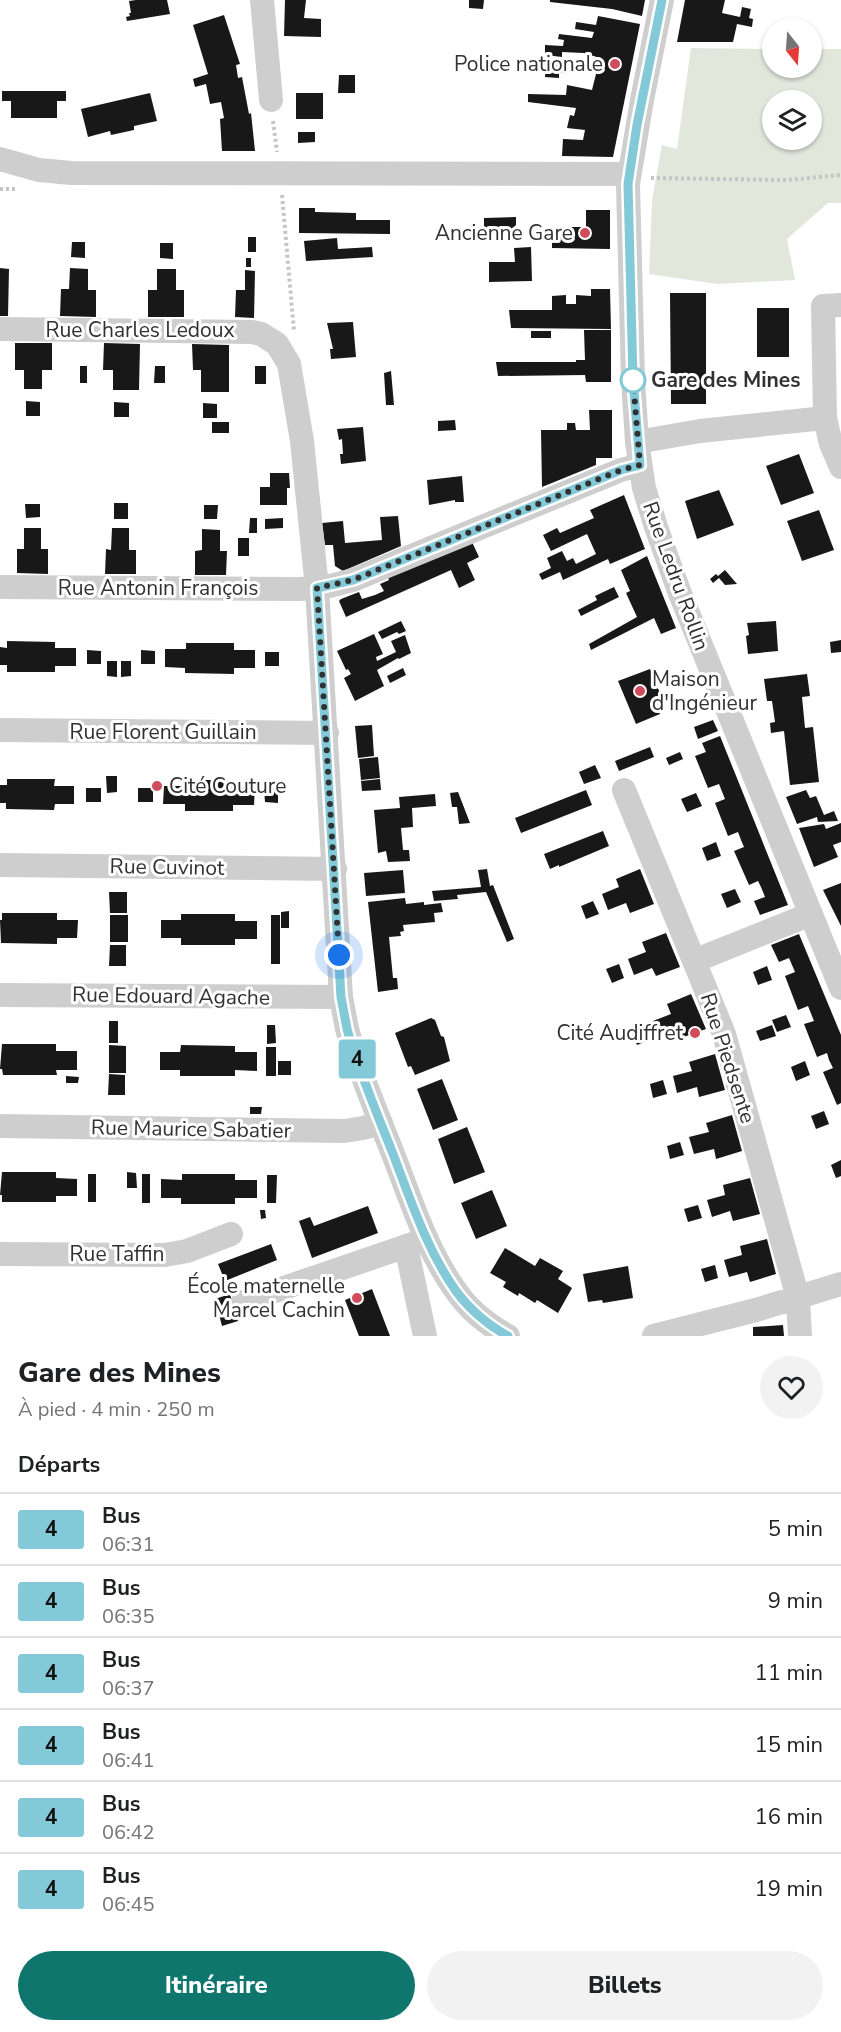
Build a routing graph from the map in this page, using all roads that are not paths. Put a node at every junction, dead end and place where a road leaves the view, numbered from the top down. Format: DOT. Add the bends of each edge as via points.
graph roads {
  1 [pos="262,0"];
  2 [pos="662,0"];
  3 [pos="271,100"];
  4 [pos="0,159"];
  5 [pos="629,174"];
  6 [pos="841,305"];
  7 [pos="0,329"];
  8 [pos="825,418"];
  9 [pos="639,454"];
  10 [pos="841,467"];
  11 [pos="0,587"];
  12 [pos="317,588"];
  13 [pos="0,730"];
  14 [pos="327,733"];
  15 [pos="624,790"];
  16 [pos="0,865"];
  17 [pos="335,869"];
  18 [pos="811,914"];
  19 [pos="694,961"];
  20 [pos="841,988"];
  21 [pos="0,995"];
  22 [pos="341,997"];
  23 [pos="381,1122"];
  24 [pos="0,1126"];
  25 [pos="231,1233"];
  26 [pos="417,1243"];
  27 [pos="0,1254"];
  28 [pos="841,1284"];
  29 [pos="798,1298"];
  30 [pos="243,1302"];
  31 [pos="425,1336"];
  32 [pos="508,1336"];
  33 [pos="654,1336"];
  34 [pos="800,1336"];
  1 -- 3 [label="street"];
  2 -- 5 [label="street, Rue Ledru Rollin"];
  4 -- 5 [label="street" via="56,172 281,181"];
  5 -- 9 [label="street, Rue Ledru Rollin" via="633,380"];
  6 -- 8 [label="street" via="823,306"];
  7 -- 12 [label="street, Rue Charles Ledoux" via="243,331 261,334 277,345 292,375"];
  8 -- 9 [label="street, Rue Antonin François" via="700,431"];
  8 -- 10 [label="street"];
  9 -- 12 [label="street, Rue Antonin François" via="621,470 353,580"];
  9 -- 18 [label="street, Rue Ledru Rollin" via="656,527 679,591"];
  11 -- 12 [label="street, Rue Antonin François"];
  12 -- 14 [label="street"];
  13 -- 14 [label="street, Rue Florent Guillain"];
  14 -- 17 [label="street"];
  15 -- 19 [label="street, Rue Piedsente"];
  16 -- 17 [label="street, Rue Cuvinot"];
  17 -- 22 [label="street"];
  18 -- 19 [label="street"];
  18 -- 20 [label="street, Rue Ledru Rollin"];
  19 -- 29 [label="street, Rue Piedsente" via="724,1034"];
  21 -- 22 [label="street, Rue Edouard Agache"];
  22 -- 23 [label="street" via="347,1029"];
  23 -- 24 [label="street, Rue Maurice Sabatier" via="344,1131"];
  23 -- 26 [label="street"];
  25 -- 27 [label="street, Rue Taffin" via="187,1251 165,1255"];
  26 -- 30 [label="street"];
  26 -- 31 [label="street"];
  26 -- 32 [label="street" via="476,1313"];
  28 -- 29 [label="street"];
  29 -- 33 [label="street"];
  29 -- 34 [label="street, Rue Piedsente"];
}
